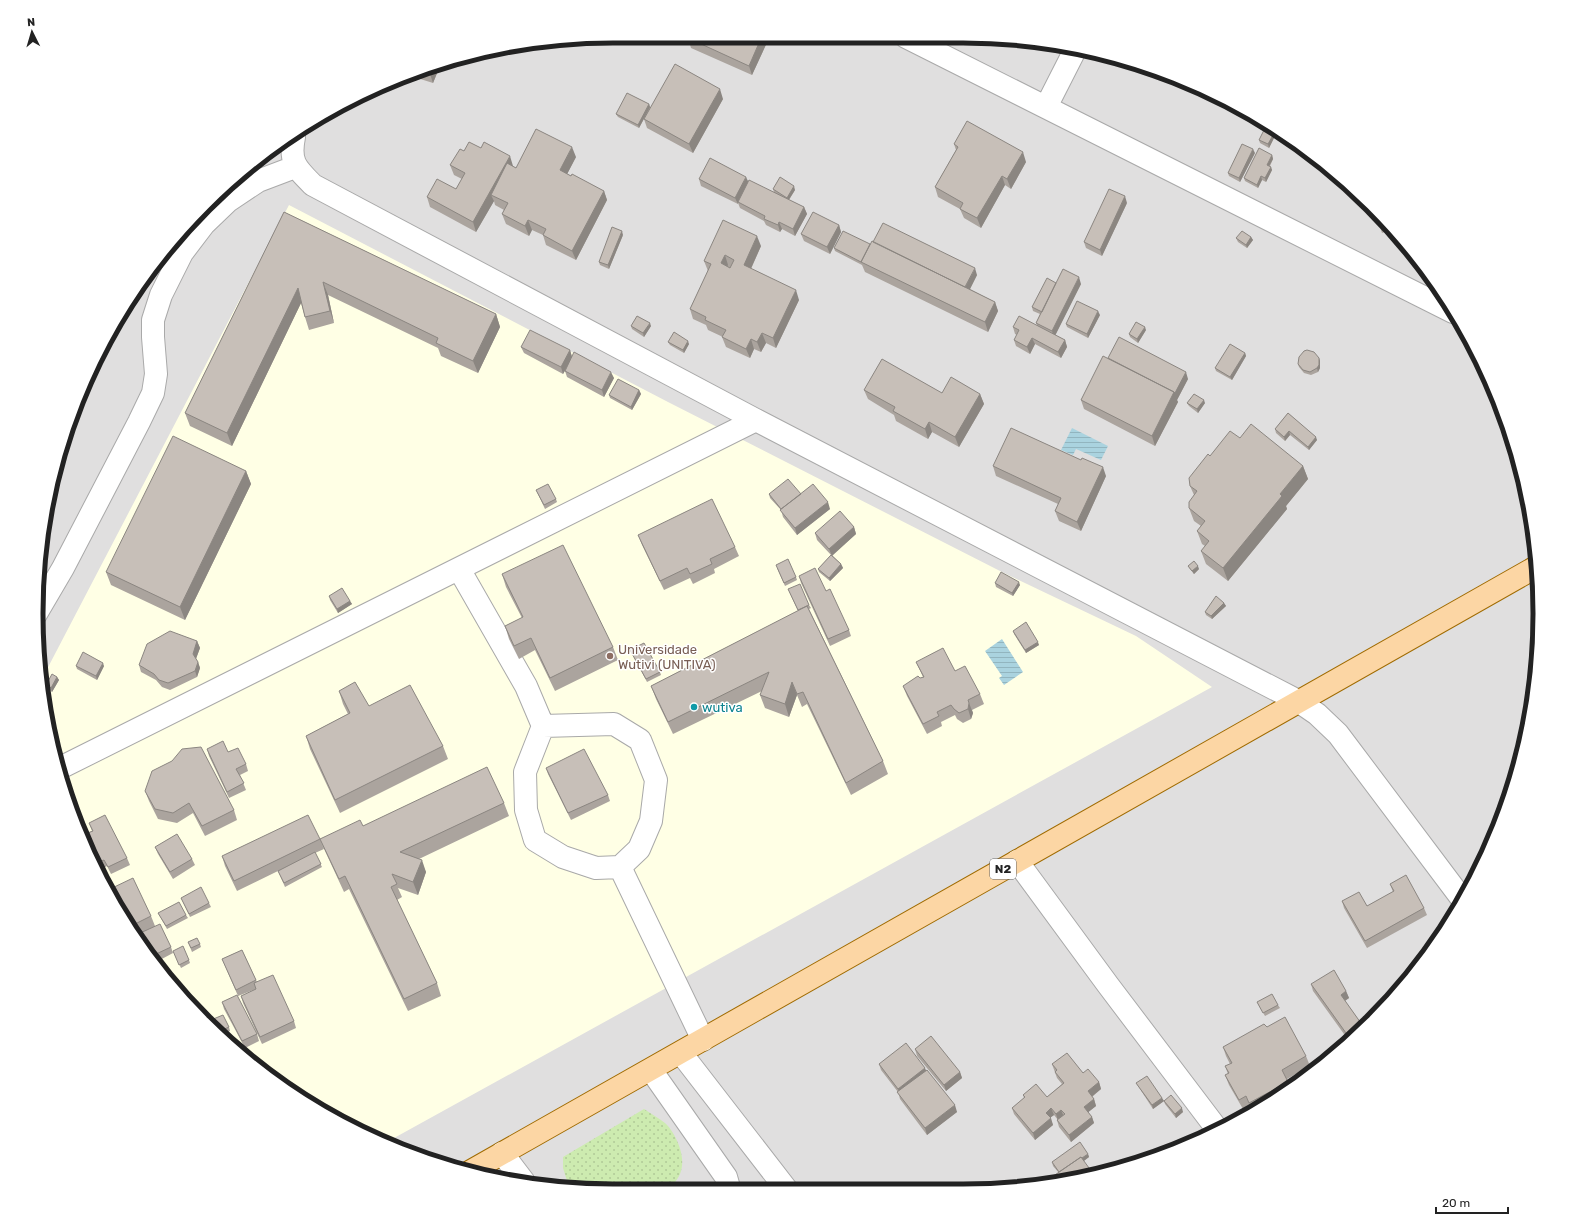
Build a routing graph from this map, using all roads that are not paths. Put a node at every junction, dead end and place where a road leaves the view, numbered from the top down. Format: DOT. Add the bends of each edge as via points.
graph roads {
  1 [pos="918,43"];
  2 [pos="1073,54"];
  3 [pos="1046,107"];
  4 [pos="293,142"];
  5 [pos="295,167"];
  6 [pos="1428,290"];
  7 [pos="1438,299"];
  8 [pos="756,420"];
  9 [pos="459,569"];
  10 [pos="1531,570"];
  11 [pos="43,602"];
  12 [pos="1298,702"];
  13 [pos="543,726"];
  14 [pos="64,766"];
  15 [pos="1017,861"];
  16 [pos="620,867"];
  17 [pos="1459,895"];
  18 [pos="703,1040"];
  19 [pos="680,1053"];
  20 [pos="651,1070"];
  21 [pos="1214,1125"];
  22 [pos="502,1153"];
  23 [pos="477,1167"];
  24 [pos="519,1176"];
  25 [pos="728,1184"];
  26 [pos="782,1184"];
  1 -- 3 [label="street"];
  2 -- 3 [label="street"];
  3 -- 6 [label="street"];
  4 -- 5 [label="street"];
  5 -- 8 [label="street" via="312,185"];
  5 -- 11 [label="street" via="258,181 228,201 204,224 182,253 161,295 153,320 156,374 153,392"];
  6 -- 7 [label="street"];
  8 -- 9 [label="street"];
  8 -- 12 [label="street"];
  9 -- 13 [label="street" via="526,686"];
  9 -- 14 [label="street"];
  10 -- 12 [label="main road, N2"];
  12 -- 15 [label="main road, N2"];
  12 -- 17 [label="street" via="1317,714 1338,734"];
  13 -- 16 [label="street" via="525,772 526,810 536,840 563,857 596,868"];
  13 -- 16 [label="street" via="614,724 640,740 656,780 651,821 639,849"];
  15 -- 18 [label="main road, N2"];
  15 -- 21 [label="street"];
  16 -- 18 [label="street"];
  18 -- 19 [label="main road, N2"];
  19 -- 20 [label="main road, N2"];
  19 -- 26 [label="street"];
  20 -- 22 [label="main road, N2"];
  20 -- 25 [label="street"];
  22 -- 23 [label="main road, N2"];
  22 -- 24 [label="street"];
}
